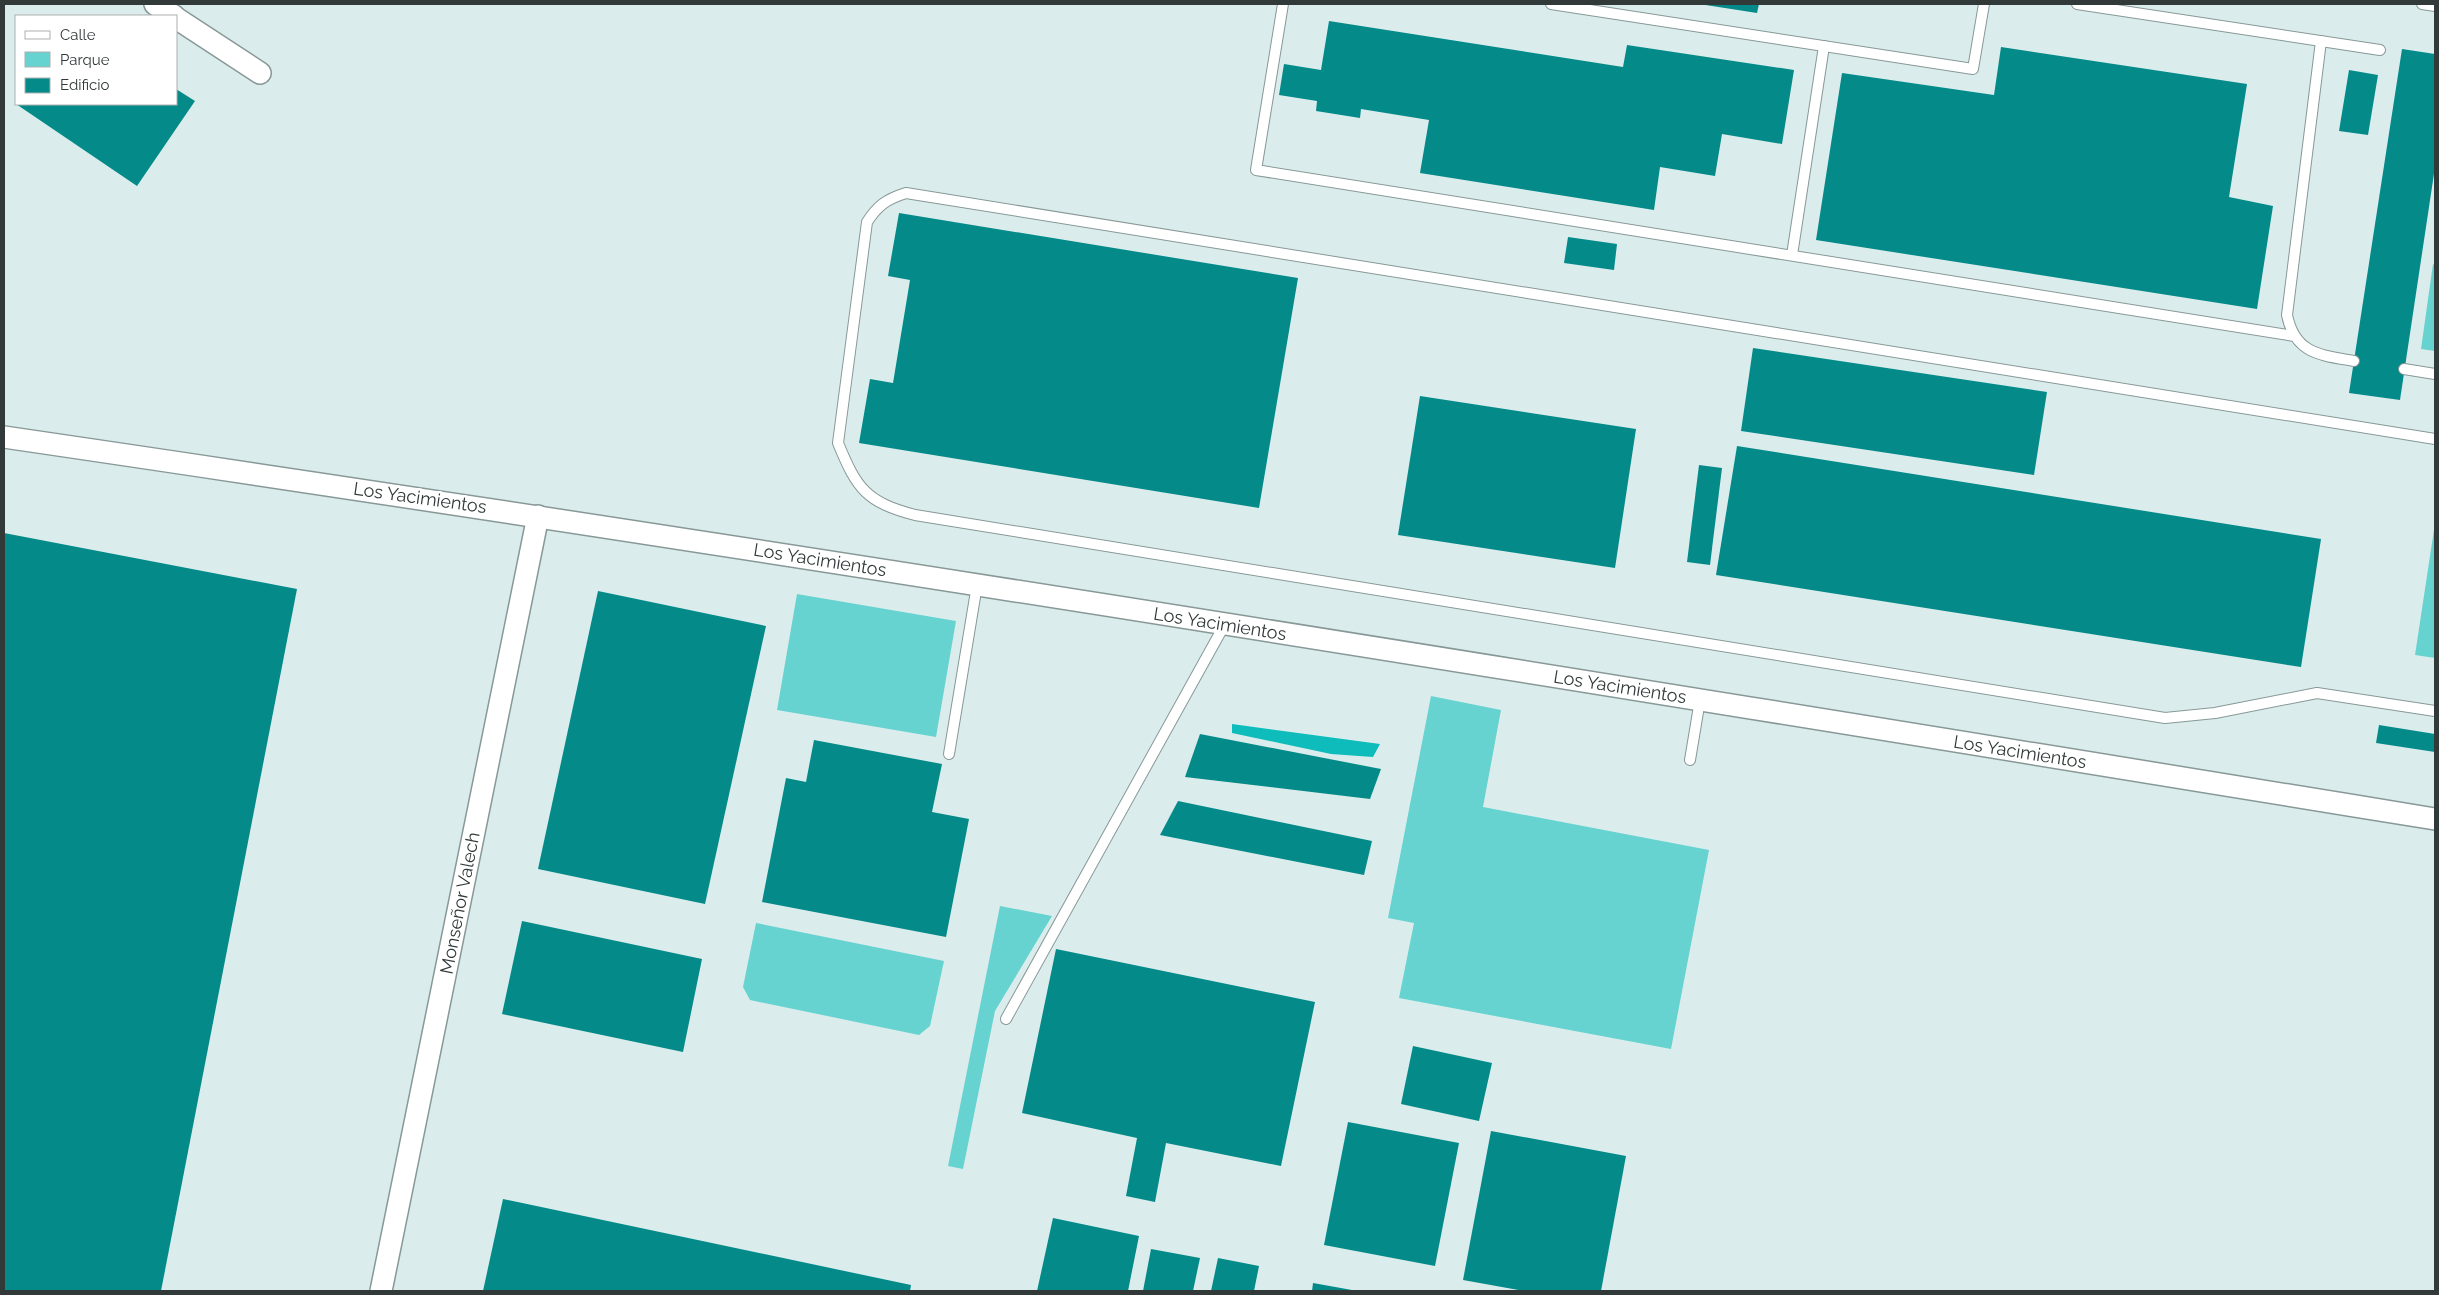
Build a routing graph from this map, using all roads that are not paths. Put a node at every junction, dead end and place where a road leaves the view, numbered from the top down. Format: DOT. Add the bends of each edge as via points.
graph roads {
  1 [pos="155,4"];
  2 [pos="184,4"];
  3 [pos="1283,4"];
  4 [pos="1551,4"];
  5 [pos="1984,4"];
  6 [pos="2077,4"];
  7 [pos="2422,4"];
  8 [pos="2435,6"];
  9 [pos="172,15"];
  10 [pos="176,15"];
  11 [pos="178,19"];
  12 [pos="2321,41"];
  13 [pos="1824,46"];
  14 [pos="2380,50"];
  15 [pos="260,73"];
  16 [pos="1792,256"];
  17 [pos="2294,336"];
  18 [pos="2354,361"];
  19 [pos="2404,369"];
  20 [pos="2435,374"];
  21 [pos="4,438"];
  22 [pos="2435,439"];
  23 [pos="538,516"];
  24 [pos="977,585"];
  25 [pos="1226,624"];
  26 [pos="1700,700"];
  27 [pos="2435,711"];
  28 [pos="949,754"];
  29 [pos="1690,760"];
  30 [pos="2435,819"];
  31 [pos="1006,1019"];
  32 [pos="381,1291"];
  1 -- 9 [label="street"];
  2 -- 10 [label="street"];
  3 -- 16 [label="lane" via="1256,170"];
  4 -- 13 [label="lane"];
  5 -- 13 [label="lane" via="1973,69"];
  6 -- 12 [label="lane"];
  7 -- 8 [label="lane"];
  11 -- 15 [label="street"];
  12 -- 14 [label="lane"];
  12 -- 17 [label="lane" via="2287,315"];
  13 -- 16 [label="lane"];
  16 -- 17 [label="lane"];
  17 -- 18 [label="lane" via="2320,356"];
  19 -- 20 [label="lane"];
  21 -- 23 [label="street, Los Yacimientos"];
  22 -- 27 [label="lane" via="906,193 888,198 867,222 838,444 864,493 893,510 915,516 2165,718 2215,713 2317,693"];
  23 -- 24 [label="street, Los Yacimientos"];
  23 -- 32 [label="street, Monseñor Valech"];
  24 -- 25 [label="street, Los Yacimientos"];
  24 -- 28 [label="lane"];
  25 -- 26 [label="street, Los Yacimientos"];
  25 -- 31 [label="lane"];
  26 -- 29 [label="lane"];
  26 -- 30 [label="street, Los Yacimientos"];
}
